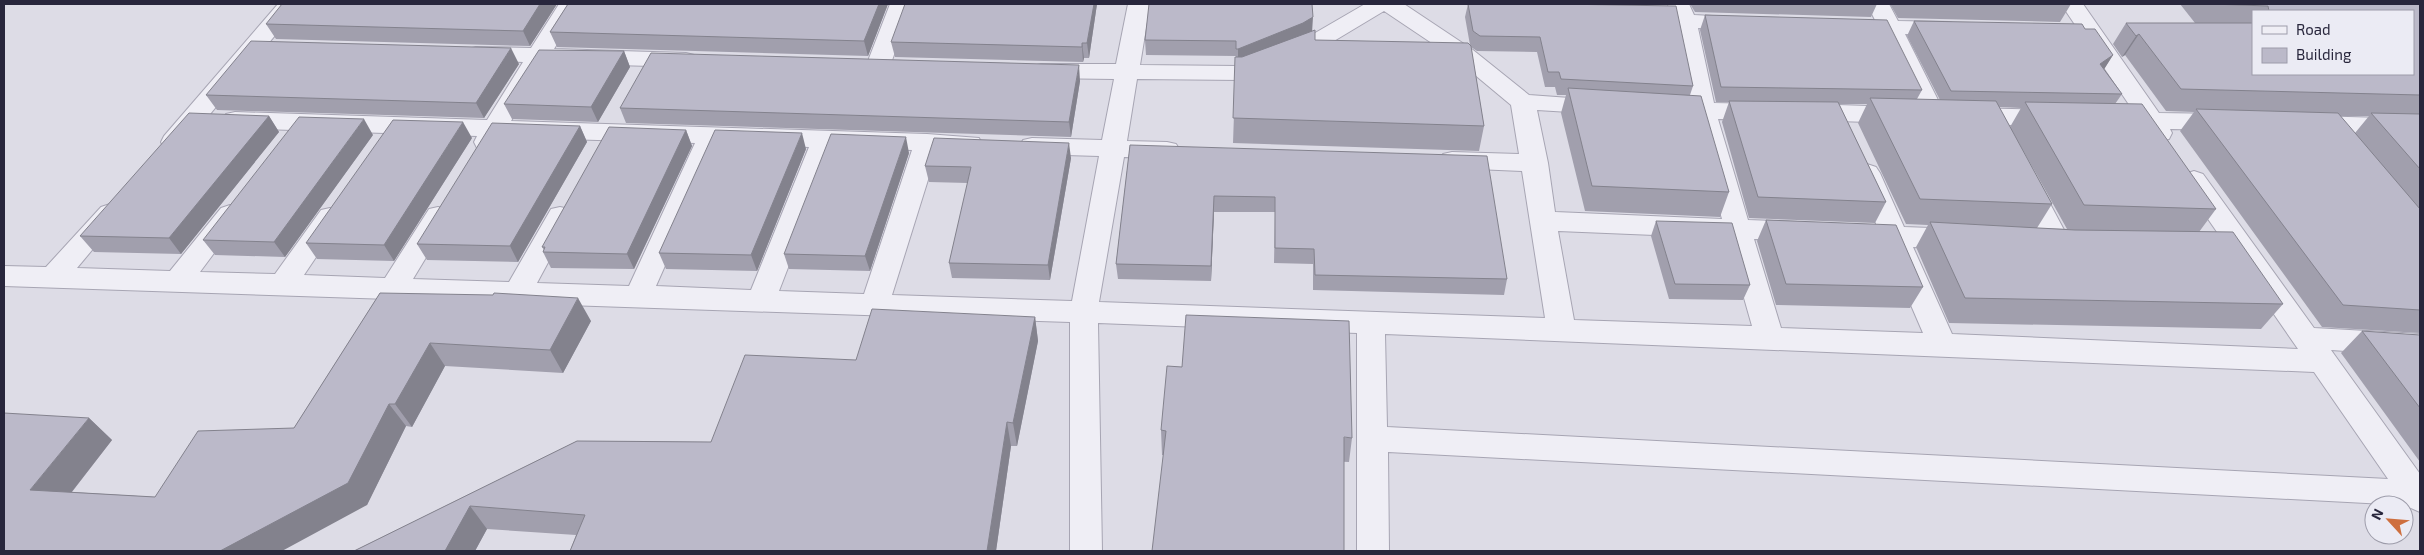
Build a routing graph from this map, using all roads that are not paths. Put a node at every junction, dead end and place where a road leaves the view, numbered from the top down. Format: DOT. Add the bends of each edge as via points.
graph roads {
  1 [pos="290,4"];
  2 [pos="570,4"];
  3 [pos="901,4"];
  4 [pos="1139,4"];
  5 [pos="1380,4"];
  6 [pos="1388,4"];
  7 [pos="1878,4"];
  8 [pos="2072,4"];
  9 [pos="1677,12"];
  10 [pos="1763,24"];
  11 [pos="1832,26"];
  12 [pos="1890,27"];
  13 [pos="1967,30"];
  14 [pos="2063,32"];
  15 [pos="2092,33"];
  16 [pos="2120,34"];
  17 [pos="1311,44"];
  18 [pos="252,47"];
  19 [pos="1349,47"];
  20 [pos="282,48"];
  21 [pos="1427,52"];
  22 [pos="450,53"];
  23 [pos="1465,55"];
  24 [pos="539,56"];
  25 [pos="648,59"];
  26 [pos="708,61"];
  27 [pos="878,66"];
  28 [pos="1018,70"];
  29 [pos="1127,73"];
  30 [pos="635,83"];
  31 [pos="1523,102"];
  32 [pos="622,108"];
  33 [pos="1704,112"];
  34 [pos="1839,113"];
  35 [pos="1934,116"];
  36 [pos="1990,117"];
  37 [pos="194,119"];
  38 [pos="2151,121"];
  39 [pos="302,122"];
  40 [pos="2250,123"];
  41 [pos="2289,124"];
  42 [pos="395,125"];
  43 [pos="2328,125"];
  44 [pos="2420,127"];
  45 [pos="494,128"];
  46 [pos="608,132"];
  47 [pos="711,135"];
  48 [pos="825,139"];
  49 [pos="926,142"];
  50 [pos="284,145"];
  51 [pos="2346,147"];
  52 [pos="1114,148"];
  53 [pos="378,149"];
  54 [pos="1192,151"];
  55 [pos="594,157"];
  56 [pos="1427,159"];
  57 [pos="155,162"];
  58 [pos="473,162"];
  59 [pos="1535,163"];
  60 [pos="451,196"];
  61 [pos="344,197"];
  62 [pos="123,198"];
  63 [pos="242,198"];
  64 [pos="570,200"];
  65 [pos="1544,221"];
  66 [pos="1736,228"];
  67 [pos="1896,236"];
  68 [pos="1982,240"];
  69 [pos="2030,242"];
  70 [pos="2212,246"];
  71 [pos="2241,247"];
  72 [pos="4,276"];
  73 [pos="52,278"];
  74 [pos="177,282"];
  75 [pos="282,285"];
  76 [pos="392,289"];
  77 [pos="517,292"];
  78 [pos="638,296"];
  79 [pos="761,300"];
  80 [pos="876,304"];
  81 [pos="1084,310"];
  82 [pos="1371,321"];
  83 [pos="1561,329"];
  84 [pos="1769,337"];
  85 [pos="2306,338"];
  86 [pos="1942,344"];
  87 [pos="2420,345"];
  88 [pos="2322,361"];
  89 [pos="1372,439"];
  90 [pos="2419,495"];
  91 [pos="1086,551"];
  92 [pos="1373,551"];
  1 -- 18 [label="street"];
  2 -- 24 [label="street"];
  3 -- 27 [label="street"];
  4 -- 29 [label="street"];
  5 -- 17 [label="street"];
  6 -- 23 [label="street"];
  7 -- 12 [label="street"];
  8 -- 15 [label="street"];
  9 -- 10 [label="street"];
  9 -- 33 [label="street"];
  11 -- 12 [label="street"];
  12 -- 13 [label="street"];
  12 -- 35 [label="street"];
  14 -- 15 [label="street"];
  15 -- 16 [label="street"];
  15 -- 38 [label="street"];
  17 -- 19 [label="street"];
  17 -- 29 [label="street" via="1241,73"];
  18 -- 20 [label="street"];
  18 -- 37 [label="street"];
  21 -- 23 [label="street"];
  22 -- 24 [label="street"];
  23 -- 31 [label="street"];
  24 -- 25 [label="street"];
  24 -- 45 [label="street"];
  25 -- 26 [label="street"];
  25 -- 30 [label="street"];
  28 -- 29 [label="street"];
  29 -- 52 [label="street"];
  31 -- 33 [label="street"];
  31 -- 59 [label="street"];
  32 -- 46 [label="street"];
  33 -- 34 [label="street"];
  33 -- 66 [label="street"];
  34 -- 35 [label="street"];
  34 -- 67 [label="street"];
  35 -- 36 [label="street"];
  36 -- 38 [label="street"];
  36 -- 69 [label="street" via="2068,243"];
  37 -- 39 [label="street"];
  37 -- 57 [label="street"];
  38 -- 40 [label="street"];
  38 -- 71 [label="street"];
  39 -- 42 [label="street"];
  39 -- 50 [label="street"];
  41 -- 43 [label="street"];
  42 -- 45 [label="street"];
  42 -- 53 [label="street"];
  43 -- 44 [label="street"];
  43 -- 51 [label="street"];
  45 -- 46 [label="street"];
  45 -- 58 [label="street"];
  46 -- 47 [label="street"];
  46 -- 55 [label="street"];
  47 -- 48 [label="street"];
  47 -- 78 [label="street"];
  48 -- 49 [label="street"];
  48 -- 79 [label="street"];
  49 -- 52 [label="street"];
  49 -- 80 [label="street"];
  52 -- 54 [label="street"];
  52 -- 81 [label="street"];
  56 -- 59 [label="street"];
  59 -- 65 [label="street"];
  60 -- 76 [label="street"];
  61 -- 75 [label="street"];
  62 -- 73 [label="street"];
  63 -- 74 [label="street"];
  64 -- 77 [label="street"];
  65 -- 66 [label="street"];
  65 -- 83 [label="street"];
  66 -- 67 [label="street"];
  66 -- 84 [label="street"];
  67 -- 68 [label="street"];
  67 -- 86 [label="street"];
  70 -- 71 [label="street"];
  71 -- 85 [label="street"];
  72 -- 73 [label="street"];
  73 -- 74 [label="street"];
  74 -- 75 [label="street"];
  75 -- 76 [label="street"];
  76 -- 77 [label="street"];
  77 -- 78 [label="street"];
  78 -- 79 [label="street"];
  79 -- 80 [label="street"];
  80 -- 81 [label="street"];
  81 -- 82 [label="street"];
  81 -- 91 [label="street"];
  82 -- 83 [label="street"];
  82 -- 89 [label="street"];
  83 -- 84 [label="street"];
  84 -- 86 [label="street"];
  85 -- 87 [label="street"];
  85 -- 88 [label="street"];
  86 -- 88 [label="street"];
  88 -- 90 [label="street"];
  89 -- 90 [label="street"];
  89 -- 92 [label="street"];
}
